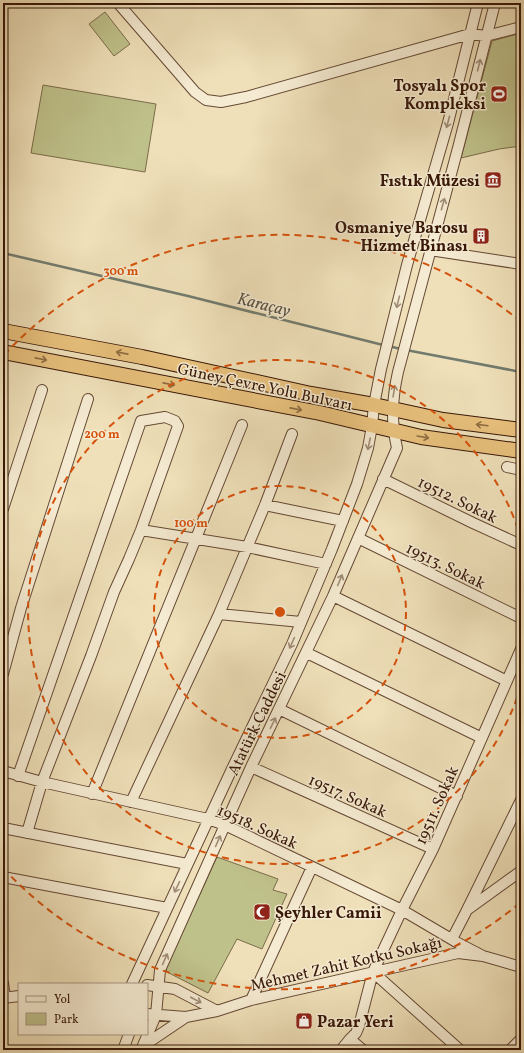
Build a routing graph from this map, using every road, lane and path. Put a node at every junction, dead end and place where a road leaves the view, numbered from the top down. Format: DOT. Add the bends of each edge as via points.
graph roads {
  1 [pos="118,3"];
  2 [pos="478,3"];
  3 [pos="495,3"];
  4 [pos="521,27"];
  5 [pos="470,34"];
  6 [pos="486,36"];
  7 [pos="430,250"];
  8 [pos="521,264"];
  9 [pos="3,331"];
  10 [pos="3,352"];
  11 [pos="42,390"];
  12 [pos="88,399"];
  13 [pos="374,405"];
  14 [pos="393,410"];
  15 [pos="242,425"];
  16 [pos="372,426"];
  17 [pos="521,430"];
  18 [pos="393,431"];
  19 [pos="292,434"];
  20 [pos="521,451"];
  21 [pos="506,467"];
  22 [pos="521,470"];
  23 [pos="383,479"];
  24 [pos="265,506"];
  25 [pos="3,509"];
  26 [pos="343,521"];
  27 [pos="141,530"];
  28 [pos="358,538"];
  29 [pos="197,539"];
  30 [pos="521,545"];
  31 [pos="247,547"];
  32 [pos="326,564"];
  33 [pos="333,596"];
  34 [pos="219,614"];
  35 [pos="521,618"];
  36 [pos="301,622"];
  37 [pos="521,649"];
  38 [pos="307,653"];
  39 [pos="3,674"];
  40 [pos="507,681"];
  41 [pos="280,709"];
  42 [pos="482,738"];
  43 [pos="251,767"];
  44 [pos="3,771"];
  45 [pos="18,776"];
  46 [pos="42,782"];
  47 [pos="92,794"];
  48 [pos="457,796"];
  49 [pos="521,800"];
  50 [pos="132,802"];
  51 [pos="208,819"];
  52 [pos="225,825"];
  53 [pos="3,828"];
  54 [pos="27,833"];
  55 [pos="433,850"];
  56 [pos="187,864"];
  57 [pos="312,867"];
  58 [pos="521,872"];
  59 [pos="3,877"];
  60 [pos="167,908"];
  61 [pos="402,910"];
  62 [pos="467,910"];
  63 [pos="456,945"];
  64 [pos="521,967"];
  65 [pos="373,972"];
  66 [pos="3,983"];
  67 [pos="132,983"];
  68 [pos="148,985"];
  69 [pos="158,986"];
  70 [pos="18,996"];
  71 [pos="4,998"];
  72 [pos="251,1000"];
  73 [pos="217,1011"];
  74 [pos="152,1015"];
  75 [pos="186,1017"];
  76 [pos="148,1028"];
  77 [pos="129,1035"];
  78 [pos="146,1035"];
  79 [pos="350,1040"];
  80 [pos="520,1040"];
  81 [pos="142,1048"];
  82 [pos="123,1050"];
  83 [pos="341,1050"];
  84 [pos="363,1050"];
  85 [pos="460,1050"];
  86 [pos="510,1050"];
  1 -- 5 [label="street" via="195,92 206,100 221,102"];
  2 -- 5 [label="street, Atatürk Caddesi"];
  3 -- 6 [label="street, Atatürk Caddesi"];
  4 -- 6 [label="street"];
  5 -- 6 [label="street"];
  5 -- 13 [label="street, Atatürk Caddesi, one-way" via="448,123 407,264"];
  7 -- 6 [label="street, Atatürk Caddesi, one-way"];
  7 -- 8 [label="street"];
  14 -- 7 [label="street, Atatürk Caddesi, one-way" via="398,372"];
  13 -- 9 [label="highway, Güney Çevre Yolu Bulvarı, one-way"];
  10 -- 16 [label="highway, Güney Çevre Yolu Bulvarı, one-way" via="320,413"];
  11 -- 25 [label="street"];
  12 -- 39 [label="street" via="21,608"];
  13 -- 14 [label="highway, Güney Çevre Yolu Bulvarı"];
  13 -- 16 [label="street, Atatürk Caddesi"];
  17 -- 14 [label="highway, Güney Çevre Yolu Bulvarı, one-way" via="443,420"];
  14 -- 18 [label="street, Atatürk Caddesi"];
  15 -- 29 [label="street"];
  16 -- 18 [label="highway, Güney Çevre Yolu Bulvarı"];
  16 -- 26 [label="street, Atatürk Caddesi, one-way" via="358,484"];
  18 -- 20 [label="highway, Güney Çevre Yolu Bulvarı, one-way"];
  18 -- 23 [label="street, Atatürk Caddesi" via="397,448"];
  19 -- 24 [label="street"];
  21 -- 22 [label="street"];
  23 -- 28 [label="street, Atatürk Caddesi"];
  23 -- 30 [label="street, 19512. Sokak"];
  24 -- 26 [label="street"];
  24 -- 31 [label="street"];
  26 -- 32 [label="street, Atatürk Caddesi"];
  27 -- 29 [label="street"];
  27 -- 45 [label="street" via="178,426 175,421 166,417 141,421"];
  27 -- 46 [label="street" via="114,592 92,656"];
  33 -- 28 [label="street, Atatürk Caddesi, one-way"];
  28 -- 35 [label="street, 19513. Sokak"];
  29 -- 31 [label="street"];
  29 -- 47 [label="street"];
  31 -- 32 [label="street"];
  31 -- 34 [label="street"];
  32 -- 36 [label="street, Atatürk Caddesi"];
  33 -- 38 [label="street, Atatürk Caddesi"];
  33 -- 40 [label="street"];
  34 -- 36 [label="street"];
  34 -- 50 [label="street"];
  36 -- 51 [label="street, Atatürk Caddesi, one-way"];
  37 -- 40 [label="street, 19511. Sokak"];
  38 -- 41 [label="street, Atatürk Caddesi"];
  38 -- 42 [label="street"];
  40 -- 42 [label="street, 19511. Sokak"];
  43 -- 41 [label="street, Atatürk Caddesi, one-way"];
  41 -- 48 [label="street"];
  42 -- 48 [label="street, 19511. Sokak"];
  43 -- 52 [label="street, Atatürk Caddesi"];
  43 -- 55 [label="street, 19517. Sokak"];
  44 -- 45 [label="street, 19518. Sokak"];
  45 -- 46 [label="street, 19518. Sokak"];
  46 -- 47 [label="street, 19518. Sokak"];
  46 -- 54 [label="street"];
  47 -- 50 [label="street, 19518. Sokak"];
  48 -- 55 [label="street, 19511. Sokak"];
  49 -- 62 [label="street"];
  50 -- 51 [label="street, 19518. Sokak"];
  51 -- 52 [label="street, 19518. Sokak"];
  51 -- 56 [label="street, Atatürk Caddesi"];
  52 -- 57 [label="street, 19518. Sokak"];
  69 -- 52 [label="street, Atatürk Caddesi, one-way" via="160,970"];
  53 -- 54 [label="street"];
  54 -- 56 [label="street"];
  55 -- 61 [label="street, 19511. Sokak"];
  56 -- 60 [label="street, Atatürk Caddesi, one-way"];
  57 -- 61 [label="street, 19518. Sokak"];
  57 -- 72 [label="street"];
  58 -- 62 [label="street"];
  59 -- 60 [label="street"];
  60 -- 67 [label="street, Atatürk Caddesi"];
  61 -- 63 [label="street, 19518. Sokak"];
  61 -- 65 [label="street, 19511. Sokak"];
  62 -- 63 [label="street"];
  63 -- 64 [label="street, Mehmet Zahit Kotku Sokağı"];
  63 -- 65 [label="street, Mehmet Zahit Kotku Sokağı"];
  65 -- 72 [label="street, Mehmet Zahit Kotku Sokağı"];
  65 -- 79 [label="street, 19511. Sokak" via="359,1026"];
  65 -- 85 [label="street"];
  66 -- 71 [label="street"];
  68 -- 69 [label="street"];
  69 -- 73 [label="street, one-way" via="175,989"];
  69 -- 74 [label="street, Atatürk Caddesi"];
  70 -- 71 [label="street"];
  72 -- 73 [label="street, Mehmet Zahit Kotku Sokağı"];
  73 -- 75 [label="street, Mehmet Zahit Kotku Sokağı"];
  74 -- 75 [label="street"];
  74 -- 76 [label="street, Atatürk Caddesi"];
  75 -- 81 [label="street"];
  77 -- 82 [label="street"];
  78 -- 81 [label="street, Atatürk Caddesi"];
  79 -- 83 [label="street, 19511. Sokak"];
  79 -- 84 [label="street"];
  80 -- 86 [label="street"];
}
